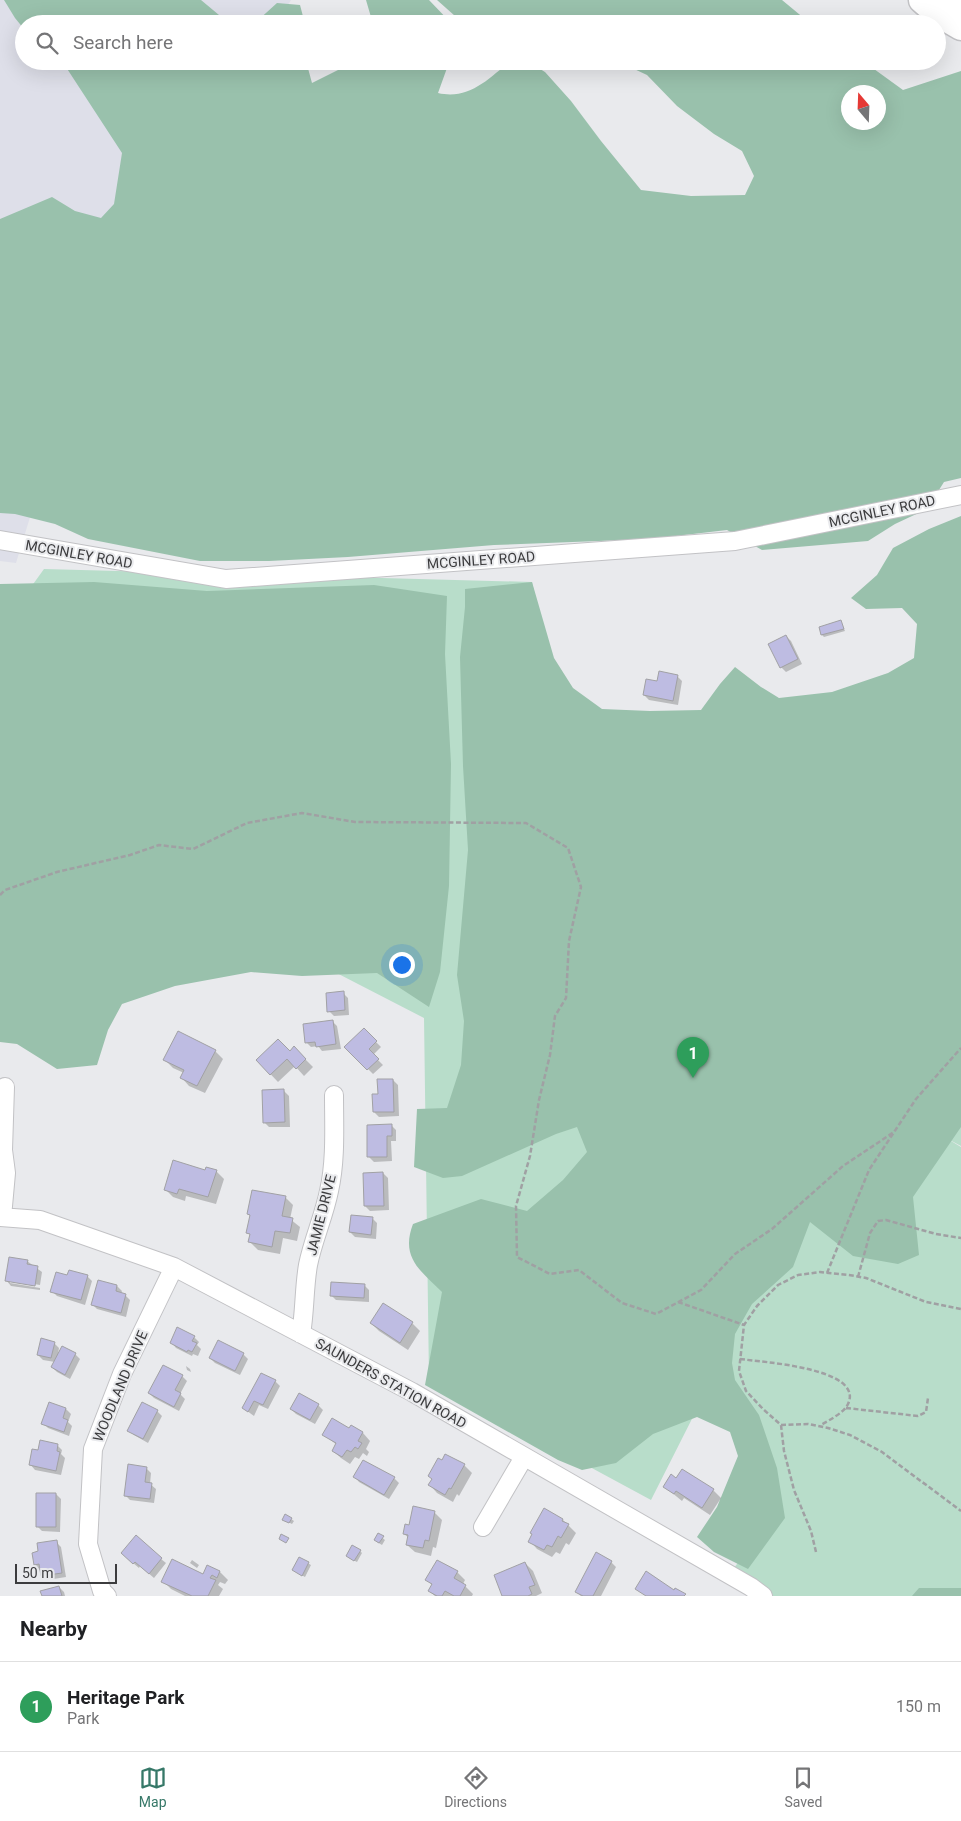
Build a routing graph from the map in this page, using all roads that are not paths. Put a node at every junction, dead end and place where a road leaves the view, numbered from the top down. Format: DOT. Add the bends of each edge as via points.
graph roads {
  1 [pos="922,0"];
  2 [pos="955,0"];
  3 [pos="961,4"];
  4 [pos="940,15"];
  5 [pos="946,18"];
  6 [pos="961,27"];
  7 [pos="961,494"];
  8 [pos="0,540"];
  9 [pos="5,1087"];
  10 [pos="334,1095"];
  11 [pos="1,1217"];
  12 [pos="174,1267"];
  13 [pos="301,1334"];
  14 [pos="524,1458"];
  15 [pos="483,1527"];
  16 [pos="753,1593"];
  17 [pos="107,1596"];
  1 -- 4 [label="highway"];
  2 -- 3 [label="highway"];
  5 -- 6 [label="highway"];
  7 -- 8 [label="street, MCGINLEY ROAD" via="735,541 226,579"];
  9 -- 11 [label="street" via="2,1150 6,1173"];
  10 -- 13 [label="street, JAMIE DRIVE" via="334,1149 329,1191 310,1256"];
  11 -- 12 [label="street, SAUNDERS STATION ROAD" via="40,1220"];
  12 -- 13 [label="street, SAUNDERS STATION ROAD"];
  12 -- 17 [label="street, WOODLAND DRIVE" via="122,1374 93,1449 88,1544 102,1591"];
  13 -- 14 [label="street, SAUNDERS STATION ROAD" via="412,1392"];
  14 -- 15 [label="street"];
  14 -- 16 [label="street, SAUNDERS STATION ROAD"];
}
